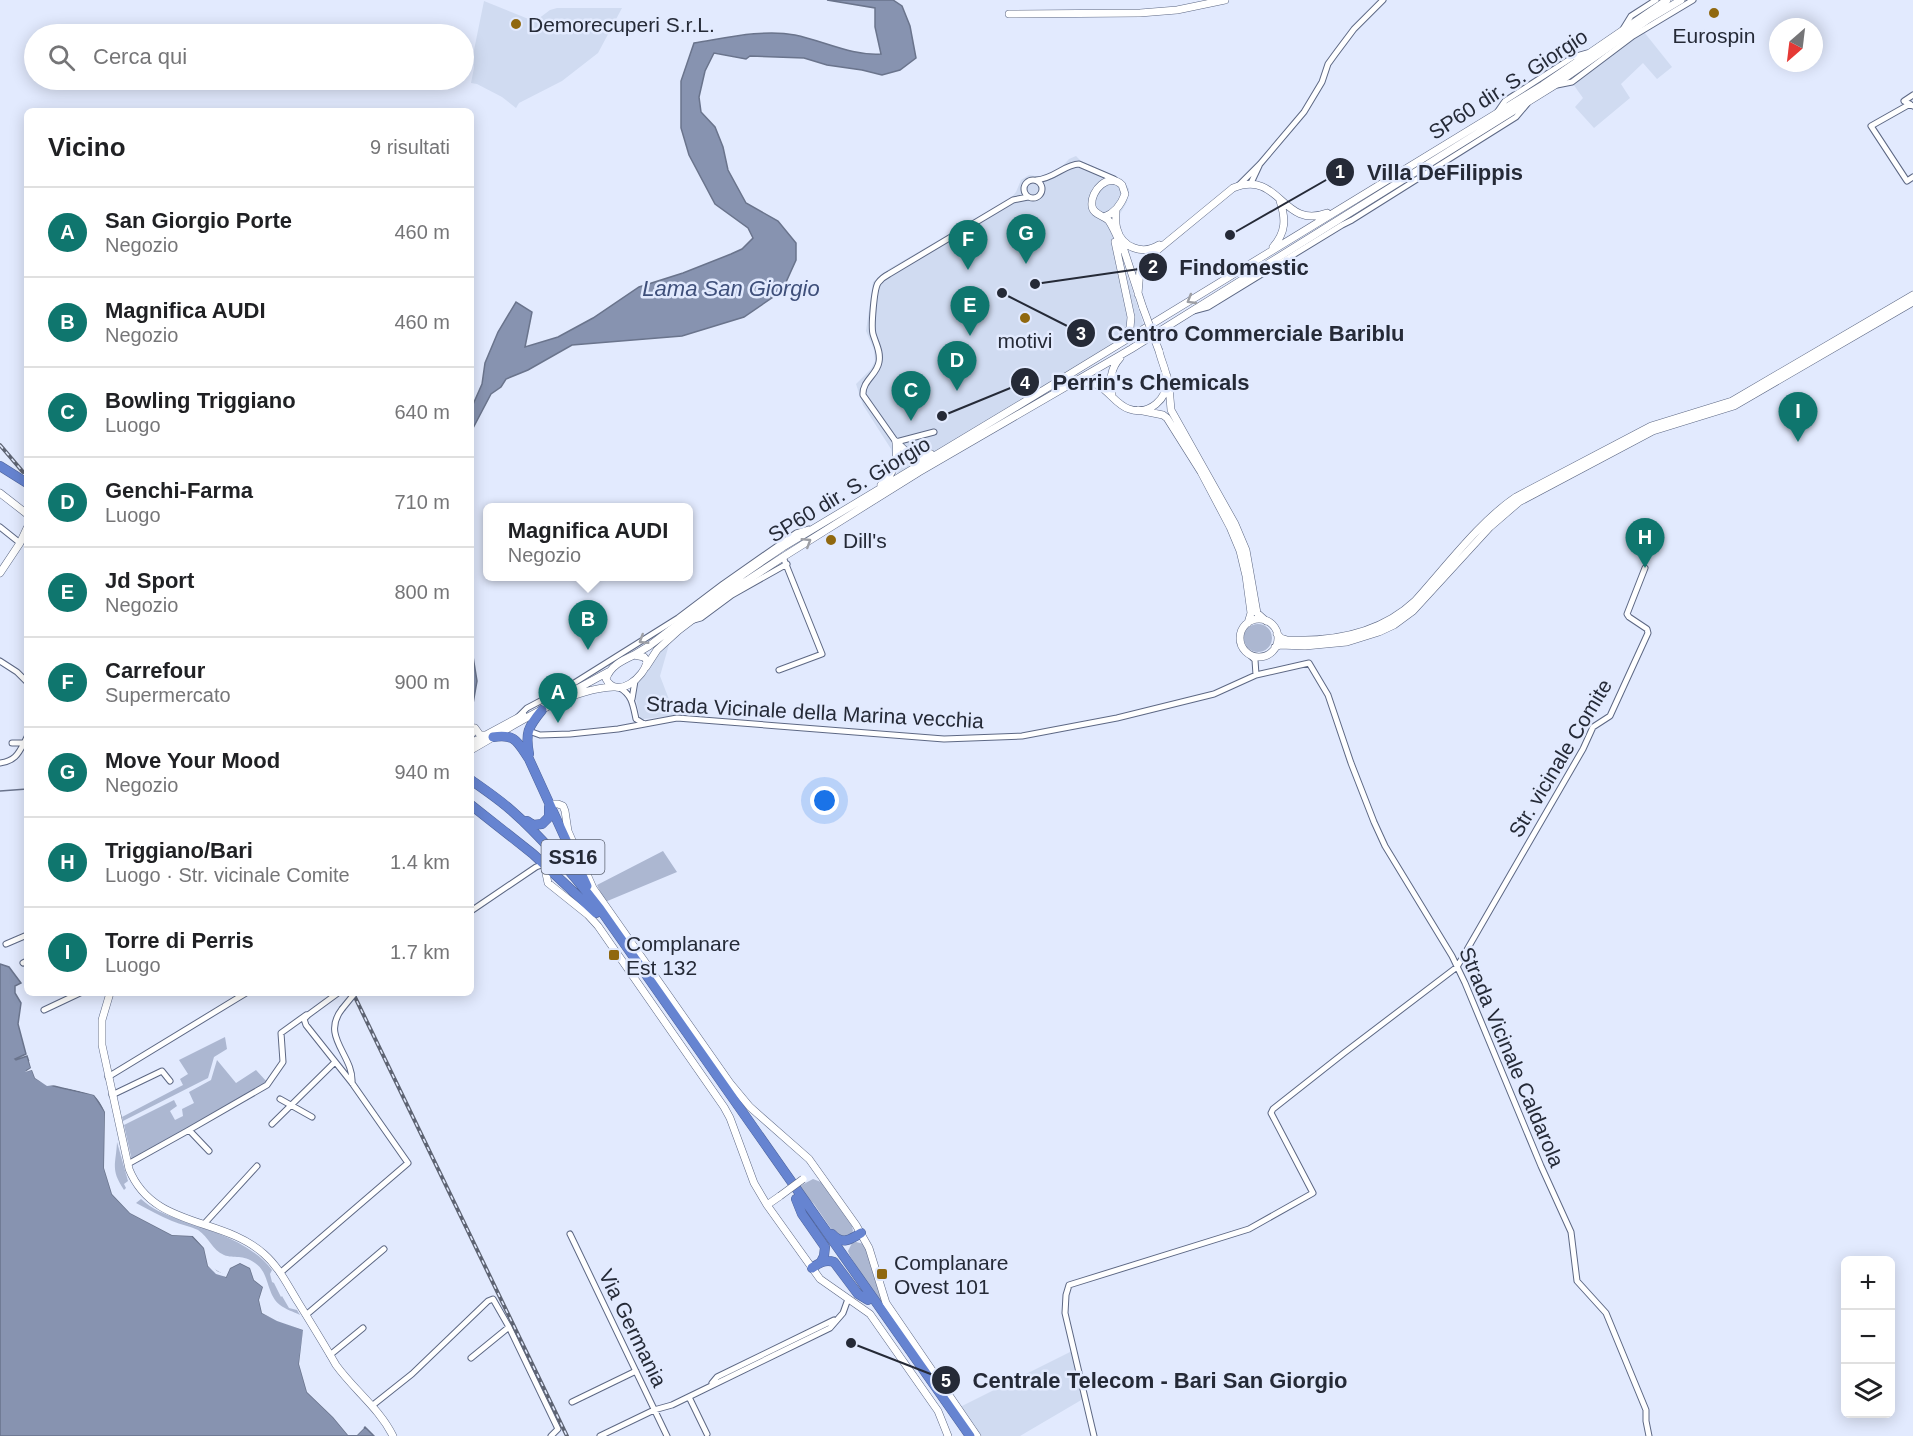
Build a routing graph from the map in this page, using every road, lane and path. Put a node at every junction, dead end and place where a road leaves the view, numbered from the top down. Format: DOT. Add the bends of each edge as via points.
graph roads {
  1 [pos="1225,0"];
  2 [pos="1383,0"];
  3 [pos="1656,0"];
  4 [pos="1667,0"];
  5 [pos="1681,0"];
  6 [pos="1693,0"];
  7 [pos="1009,14"];
  8 [pos="1623,29"];
  9 [pos="1555,85"];
  10 [pos="1913,95"];
  11 [pos="1909,104"];
  12 [pos="1093,171"];
  13 [pos="1254,174"];
  14 [pos="1051,177"];
  15 [pos="1913,177"];
  16 [pos="1114,179"];
  17 [pos="1036,180"];
  18 [pos="1251,183"];
  19 [pos="1239,185"];
  20 [pos="1262,185"];
  21 [pos="1023,186"];
  22 [pos="1101,186"];
  23 [pos="1042,188"];
  24 [pos="1028,197"];
  25 [pos="1279,199"];
  26 [pos="1014,200"];
  27 [pos="1343,207"];
  28 [pos="1116,209"];
  29 [pos="1104,217"];
  30 [pos="1112,228"];
  31 [pos="1120,237"];
  32 [pos="1171,237"];
  33 [pos="1124,251"];
  34 [pos="1266,254"];
  35 [pos="1138,294"];
  36 [pos="1913,295"];
  37 [pos="1913,302"];
  38 [pos="1131,349"];
  39 [pos="1110,350"];
  40 [pos="1167,376"];
  41 [pos="1112,394"];
  42 [pos="1032,407"];
  43 [pos="1138,411"];
  44 [pos="934,432"];
  45 [pos="965,437"];
  46 [pos="896,442"];
  47 [pos="0,466"];
  48 [pos="0,473"];
  49 [pos="24,481"];
  50 [pos="24,488"];
  51 [pos="0,493"];
  52 [pos="856,503"];
  53 [pos="19,507"];
  54 [pos="24,511"];
  55 [pos="24,516"];
  56 [pos="0,527"];
  57 [pos="814,528"];
  58 [pos="24,533"];
  59 [pos="24,535"];
  60 [pos="785,560"];
  61 [pos="1645,568"];
  62 [pos="0,573"];
  63 [pos="1266,621"];
  64 [pos="1248,623"];
  65 [pos="1277,634"];
  66 [pos="1275,647"];
  67 [pos="634,655"];
  68 [pos="621,658"];
  69 [pos="1258,660"];
  70 [pos="0,661"];
  71 [pos="1309,663"];
  72 [pos="646,667"];
  73 [pos="779,670"];
  74 [pos="608,672"];
  75 [pos="1256,675"];
  76 [pos="24,679"];
  77 [pos="635,681"];
  78 [pos="616,687"];
  79 [pos="632,699"];
  80 [pos="542,711"];
  81 [pos="516,719"];
  82 [pos="636,719"];
  83 [pos="644,724"];
  84 [pos="630,727"];
  85 [pos="474,730"];
  86 [pos="528,730"];
  87 [pos="490,736"];
  88 [pos="474,742"];
  89 [pos="12,743"];
  90 [pos="24,743"];
  91 [pos="474,748"];
  92 [pos="529,759"];
  93 [pos="0,763"];
  94 [pos="474,782"];
  95 [pos="474,789"];
  96 [pos="549,804"];
  97 [pos="474,807"];
  98 [pos="512,811"];
  99 [pos="518,829"];
  100 [pos="507,832"];
  101 [pos="521,845"];
  102 [pos="544,864"];
  103 [pos="474,909"];
  104 [pos="598,911"];
  105 [pos="24,936"];
  106 [pos="6,944"];
  107 [pos="1457,967"];
  108 [pos="74,996"];
  109 [pos="109,996"];
  110 [pos="241,996"];
  111 [pos="334,996"];
  112 [pos="353,996"];
  113 [pos="44,1010"];
  114 [pos="308,1015"];
  115 [pos="335,1062"];
  116 [pos="108,1077"];
  117 [pos="170,1081"];
  118 [pos="352,1083"];
  119 [pos="112,1095"];
  120 [pos="280,1099"];
  121 [pos="291,1105"];
  122 [pos="312,1118"];
  123 [pos="272,1124"];
  124 [pos="189,1130"];
  125 [pos="209,1150"];
  126 [pos="128,1164"];
  127 [pos="257,1166"];
  128 [pos="816,1170"];
  129 [pos="798,1197"];
  130 [pos="767,1205"];
  131 [pos="204,1224"];
  132 [pos="861,1233"];
  133 [pos="570,1234"];
  134 [pos="851,1239"];
  135 [pos="384,1249"];
  136 [pos="821,1262"];
  137 [pos="812,1268"];
  138 [pos="280,1273"];
  139 [pos="870,1298"];
  140 [pos="848,1299"];
  141 [pos="306,1316"];
  142 [pos="509,1327"];
  143 [pos="363,1328"];
  144 [pos="330,1355"];
  145 [pos="471,1358"];
  146 [pos="636,1371"];
  147 [pos="688,1397"];
  148 [pos="572,1402"];
  149 [pos="373,1405"];
  150 [pos="654,1410"];
  151 [pos="558,1429"];
  152 [pos="707,1434"];
  153 [pos="393,1436"];
  154 [pos="551,1436"];
  155 [pos="561,1436"];
  156 [pos="600,1436"];
  157 [pos="667,1436"];
  158 [pos="948,1436"];
  159 [pos="963,1436"];
  160 [pos="970,1436"];
  161 [pos="977,1436"];
  162 [pos="1094,1436"];
  163 [pos="1649,1436"];
  1 -- 7 [label="main road" via="1140,14"];
  2 -- 13 [label="street" via="1336,53 1304,112"];
  3 -- 8 [label="street" via="1631,16"];
  4 -- 8 [label="main road, SP60 dir. S. Giorgio"];
  5 -- 9 [label="main road"];
  6 -- 9 [label="street" via="1633,36 1572,82"];
  8 -- 27 [label="main road, SP60 dir. S. Giorgio" via="1543,85"];
  9 -- 38 [label="main road"];
  10 -- 11 [label="street"];
  11 -- 15 [label="street" via="1871,126 1907,181"];
  12 -- 14 [label="street" via="1074,164"];
  12 -- 16 [label="street"];
  12 -- 22 [label="street" via="1100,177"];
  13 -- 18 [label="street"];
  13 -- 19 [label="street"];
  13 -- 20 [label="street"];
  14 -- 17 [label="street"];
  14 -- 23 [label="street"];
  16 -- 22 [label="main road"];
  16 -- 28 [label="main road" via="1124,189 1123,200"];
  17 -- 21 [label="street" via="1028,180"];
  17 -- 23 [label="street"];
  18 -- 19 [label="main road"];
  18 -- 20 [label="main road"];
  19 -- 32 [label="main road"];
  20 -- 25 [label="main road"];
  21 -- 24 [label="street"];
  21 -- 26 [label="street"];
  22 -- 29 [label="main road" via="1092,207"];
  23 -- 24 [label="street" via="1040,195"];
  24 -- 26 [label="street"];
  25 -- 27 [label="main road" via="1307,217"];
  25 -- 34 [label="main road" via="1285,225 1279,240"];
  26 -- 46 [label="street" via="878,283 872,327 879,361 863,395"];
  27 -- 34 [label="main road, SP60 dir. S. Giorgio"];
  28 -- 29 [label="main road"];
  28 -- 31 [label="main road"];
  29 -- 30 [label="main road"];
  30 -- 33 [label="main road"];
  30 -- 39 [label="main road" via="1131,317 1127,333"];
  31 -- 32 [label="main road" via="1129,246 1144,250 1153,249"];
  31 -- 33 [label="main road"];
  32 -- 35 [label="main road" via="1140,270"];
  33 -- 35 [label="main road"];
  34 -- 39 [label="main road, SP60 dir. S. Giorgio, one-way"];
  35 -- 40 [label="main road, bridge"];
  36 -- 65 [label="main road" via="1732,401 1651,426 1504,504 1415,601 1390,620 1335,639 1287,640"];
  37 -- 66 [label="main road" via="1734,406 1653,431 1519,502 1490,527 1413,611 1394,625 1347,642"];
  38 -- 41 [label="main road" via="1112,369"];
  38 -- 42 [label="main road"];
  39 -- 45 [label="main road, SP60 dir. S. Giorgio"];
  40 -- 43 [label="main road" via="1160,401"];
  40 -- 63 [label="main road" via="1171,410 1235,524 1246,550 1257,613"];
  41 -- 42 [label="main road" via="1083,382"];
  41 -- 43 [label="main road" via="1122,406"];
  60 -- 42 [label="main road, one-way" via="919,472"];
  43 -- 64 [label="main road" via="1167,418 1230,527 1246,576 1251,613"];
  44 -- 46 [label="street"];
  45 -- 46 [label="main road" via="925,457 912,457"];
  45 -- 52 [label="main road, SP60 dir. S. Giorgio"];
  46 -- 52 [label="main road" via="897,458 889,477"];
  47 -- 49 [label="highway"];
  48 -- 50 [label="highway"];
  51 -- 53 [label="main road"];
  52 -- 57 [label="main road, SP60 dir. S. Giorgio"];
  53 -- 54 [label="main road"];
  53 -- 55 [label="main road"];
  56 -- 58 [label="street"];
  57 -- 67 [label="main road, SP60 dir. S. Giorgio" via="745,573"];
  57 -- 68 [label="street, one-way" via="796,533"];
  59 -- 62 [label="main road"];
  60 -- 72 [label="main road" via="725,595 663,644"];
  60 -- 73 [label="street" via="822,654"];
  61 -- 107 [label="street, Str. vicinale Comite" via="1628,614 1648,633 1610,716 1593,727"];
  63 -- 64 [label="main road"];
  63 -- 65 [label="main road"];
  64 -- 69 [label="main road" via="1240,640"];
  65 -- 66 [label="main road"];
  66 -- 69 [label="main road"];
  67 -- 68 [label="main road, SP60 dir. S. Giorgio"];
  67 -- 72 [label="main road" via="646,659"];
  68 -- 74 [label="main road, SP60 dir. S. Giorgio"];
  68 -- 81 [label="street" via="527,708"];
  69 -- 75 [label="street"];
  70 -- 76 [label="street"];
  71 -- 75 [label="street, Strada Vicinale della Marina vecchia"];
  71 -- 107 [label="street, Strada Vicinale Caldarola" via="1328,694 1381,838"];
  72 -- 77 [label="main road"];
  74 -- 78 [label="main road" via="607,682"];
  74 -- 81 [label="main road"];
  75 -- 83 [label="street, Strada Vicinale della Marina vecchia" via="1214,694 1022,736 944,739 677,718"];
  77 -- 78 [label="main road"];
  77 -- 79 [label="street"];
  78 -- 79 [label="street, Strada Vicinale della Marina vecchia"];
  78 -- 80 [label="main road" via="586,691"];
  79 -- 82 [label="street, Strada Vicinale della Marina vecchia"];
  80 -- 86 [label="highway"];
  80 -- 87 [label="main road"];
  81 -- 87 [label="main road"];
  82 -- 83 [label="street, Strada Vicinale della Marina vecchia"];
  82 -- 84 [label="street"];
  83 -- 84 [label="street"];
  84 -- 86 [label="street" via="540,735"];
  85 -- 87 [label="main road"];
  86 -- 92 [label="highway"];
  87 -- 88 [label="main road"];
  87 -- 91 [label="main road"];
  87 -- 92 [label="highway, SS16" via="517,740"];
  89 -- 90 [label="street"];
  90 -- 93 [label="street" via="15,758"];
  92 -- 96 [label="highway, SS16"];
  94 -- 98 [label="highway, SS16"];
  95 -- 99 [label="highway, SS16" via="501,809"];
  96 -- 98 [label="highway, SS16" via="549,817 538,825"];
  96 -- 104 [label="highway, SS16"];
  96 -- 128 [label="main road" via="563,806 568,831 593,888 730,1083"];
  97 -- 100 [label="highway, SS16"];
  98 -- 104 [label="highway, SS16" via="574,876"];
  99 -- 100 [label="highway, SS16"];
  99 -- 101 [label="highway, SS16"];
  99 -- 104 [label="highway, SS16" via="563,870"];
  100 -- 101 [label="highway, SS16"];
  101 -- 102 [label="highway, SS16"];
  102 -- 103 [label="street"];
  102 -- 104 [label="highway, SS16"];
  102 -- 130 [label="main road" via="548,883 598,926 724,1107 754,1183"];
  104 -- 129 [label="highway, SS16"];
  105 -- 106 [label="street"];
  107 -- 162 [label="street" via="1273,1109 1271,1113 1312,1188 1310,1196 1249,1229 1069,1285 1065,1313"];
  107 -- 163 [label="street, Strada Vicinale Caldarola" via="1571,1232 1577,1281 1606,1313 1646,1410"];
  108 -- 113 [label="street"];
  109 -- 116 [label="main road" via="102,1020"];
  110 -- 116 [label="street"];
  111 -- 114 [label="street"];
  112 -- 118 [label="street, bridge" via="336,1020 334,1032 350,1066"];
  114 -- 115 [label="street" via="306,1025"];
  114 -- 124 [label="street" via="281,1033 283,1062 267,1084"];
  115 -- 118 [label="street"];
  115 -- 121 [label="street"];
  116 -- 119 [label="main road"];
  117 -- 119 [label="street" via="162,1071"];
  118 -- 138 [label="street" via="408,1163"];
  119 -- 126 [label="main road"];
  120 -- 121 [label="street"];
  121 -- 122 [label="street"];
  121 -- 123 [label="street"];
  124 -- 125 [label="street"];
  124 -- 126 [label="street"];
  126 -- 131 [label="main road" via="136,1184 151,1201"];
  127 -- 131 [label="street"];
  128 -- 130 [label="main road, bridge"];
  128 -- 132 [label="main road"];
  129 -- 134 [label="highway" via="813,1207 836,1239"];
  129 -- 136 [label="highway" via="802,1214 825,1247"];
  129 -- 139 [label="highway, SS16"];
  130 -- 137 [label="main road"];
  131 -- 138 [label="main road" via="253,1245"];
  132 -- 134 [label="highway"];
  132 -- 161 [label="main road" via="886,1303"];
  133 -- 146 [label="street, Via Germania"];
  134 -- 139 [label="highway" via="847,1254 868,1285"];
  135 -- 141 [label="street"];
  136 -- 137 [label="highway"];
  136 -- 139 [label="highway" via="830,1260 838,1264 858,1294"];
  137 -- 140 [label="main road" via="820,1279"];
  138 -- 141 [label="main road"];
  139 -- 159 [label="highway, SS16"];
  139 -- 160 [label="highway, SS16"];
  140 -- 147 [label="street" via="843,1313 830,1328"];
  140 -- 158 [label="main road" via="870,1314 938,1411"];
  141 -- 144 [label="main road"];
  142 -- 145 [label="street"];
  142 -- 149 [label="street" via="495,1301 490,1299"];
  142 -- 151 [label="street"];
  143 -- 144 [label="street"];
  144 -- 149 [label="main road"];
  146 -- 148 [label="street"];
  146 -- 150 [label="street, Via Germania"];
  147 -- 150 [label="street"];
  147 -- 152 [label="street"];
  149 -- 153 [label="main road"];
  150 -- 156 [label="street"];
  150 -- 157 [label="street, Via Germania"];
  151 -- 154 [label="street"];
  151 -- 155 [label="street"];
}
